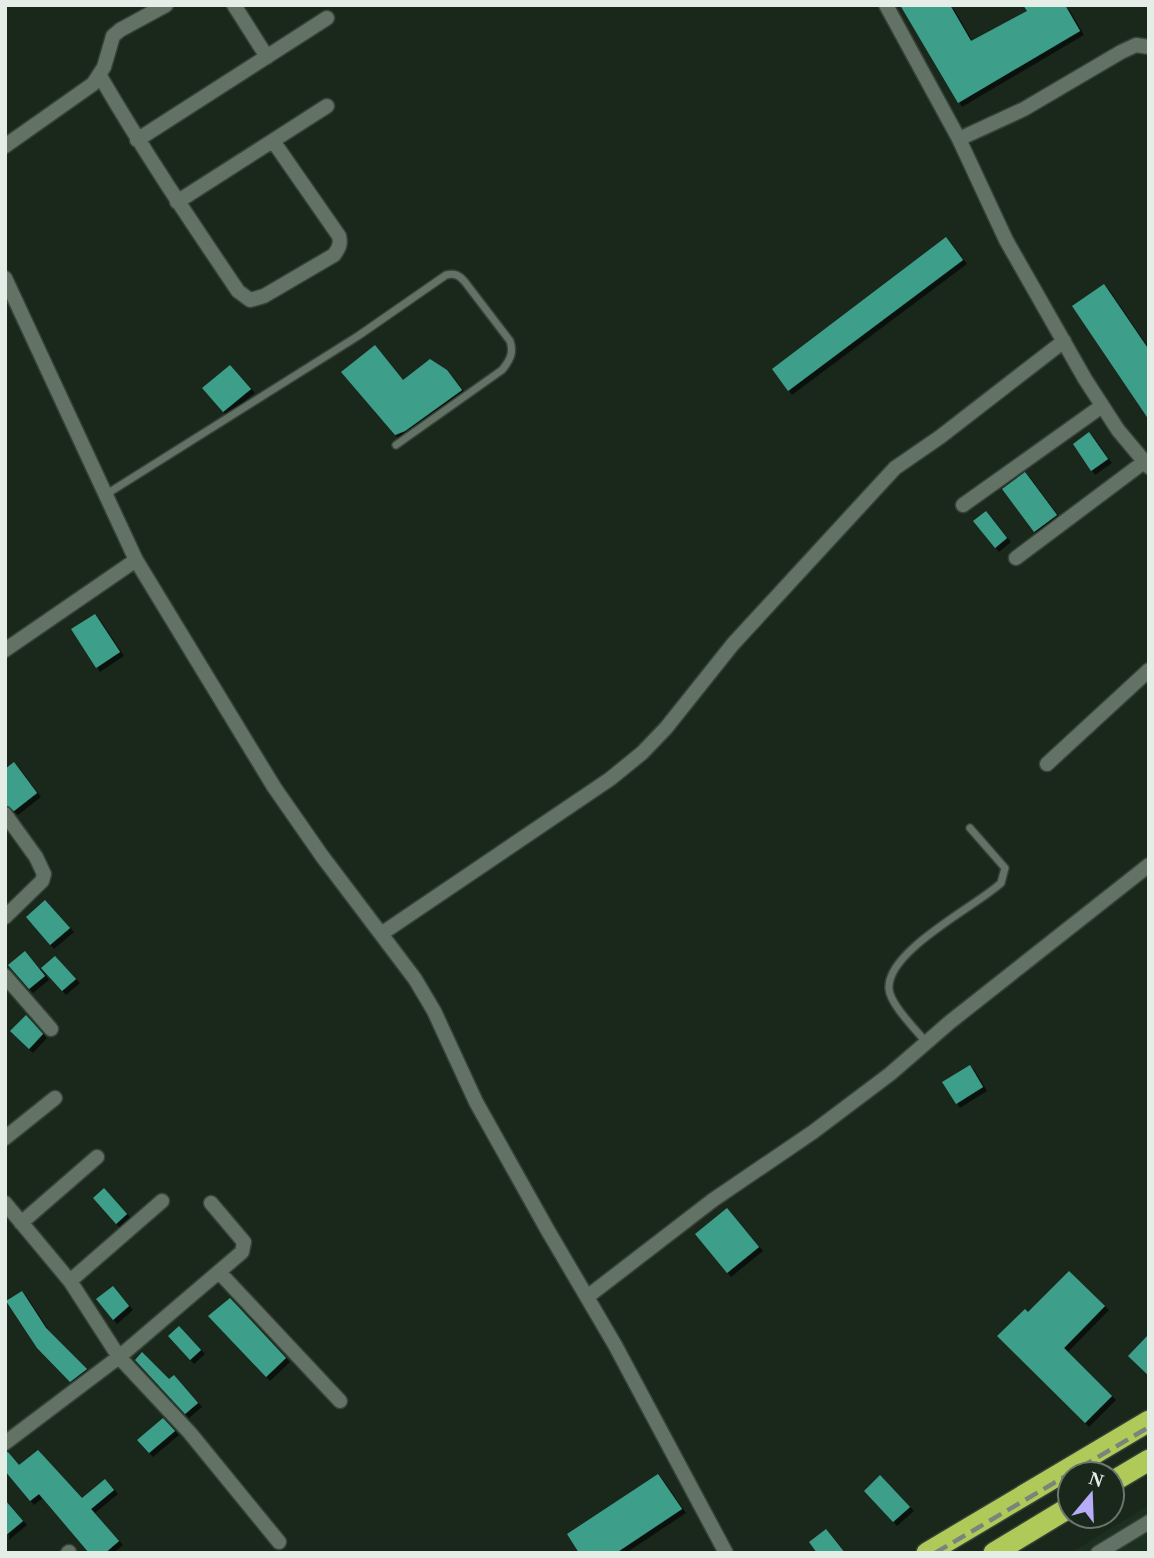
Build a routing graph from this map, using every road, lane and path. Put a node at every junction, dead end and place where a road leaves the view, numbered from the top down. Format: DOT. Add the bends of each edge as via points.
graph roads {
  1 [pos="166,5"];
  2 [pos="234,5"];
  3 [pos="886,5"];
  4 [pos="327,18"];
  5 [pos="1149,47"];
  6 [pos="267,57"];
  7 [pos="100,76"];
  8 [pos="327,106"];
  9 [pos="959,139"];
  10 [pos="137,140"];
  11 [pos="273,141"];
  12 [pos="5,146"];
  13 [pos="177,202"];
  14 [pos="5,278"];
  15 [pos="1064,341"];
  16 [pos="1102,406"];
  17 [pos="396,445"];
  18 [pos="1146,464"];
  19 [pos="105,495"];
  20 [pos="962,505"];
  21 [pos="1016,558"];
  22 [pos="136,560"];
  23 [pos="5,650"];
  24 [pos="1149,670"];
  25 [pos="1047,764"];
  26 [pos="5,814"];
  27 [pos="970,828"];
  28 [pos="1149,865"];
  29 [pos="5,918"];
  30 [pos="381,934"];
  31 [pos="5,976"];
  32 [pos="51,1029"];
  33 [pos="926,1043"];
  34 [pos="55,1098"];
  35 [pos="5,1138"];
  36 [pos="97,1157"];
  37 [pos="162,1202"];
  38 [pos="5,1203"];
  39 [pos="211,1203"];
  40 [pos="21,1223"];
  41 [pos="219,1272"];
  42 [pos="70,1281"];
  43 [pos="587,1297"];
  44 [pos="119,1357"];
  45 [pos="340,1401"];
  46 [pos="1149,1421"];
  47 [pos="6,1439"];
  48 [pos="1149,1460"];
  49 [pos="1126,1474"];
  50 [pos="1056,1515"];
  51 [pos="1149,1522"];
  52 [pos="279,1542"];
  53 [pos="726,1553"];
  54 [pos="927,1553"];
  55 [pos="994,1553"];
  56 [pos="1098,1553"];
  1 -- 7 [label="street" via="113,36"];
  2 -- 6 [label="street"];
  3 -- 9 [label="street"];
  4 -- 6 [label="street"];
  5 -- 9 [label="street" via="1136,45 1121,52 1024,109"];
  6 -- 10 [label="street"];
  7 -- 10 [label="street"];
  7 -- 12 [label="street"];
  8 -- 11 [label="street"];
  9 -- 15 [label="street" via="1006,240"];
  10 -- 13 [label="street"];
  11 -- 13 [label="street"];
  11 -- 13 [label="street" via="338,236 339,248 334,254 250,300 238,291"];
  14 -- 19 [label="street"];
  15 -- 16 [label="street"];
  15 -- 30 [label="street" via="895,468 733,644 642,753"];
  16 -- 18 [label="street"];
  16 -- 20 [label="street"];
  17 -- 19 [label="lane" via="502,370 511,356 510,341 460,276 446,275 358,336"];
  18 -- 21 [label="street"];
  19 -- 22 [label="street"];
  22 -- 23 [label="street"];
  22 -- 30 [label="street" via="274,788"];
  24 -- 25 [label="street"];
  26 -- 29 [label="street" via="44,874"];
  27 -- 33 [label="lane" via="1005,868 1001,883 901,958 890,979 894,1001"];
  28 -- 33 [label="street"];
  30 -- 43 [label="street" via="434,1011 476,1102"];
  31 -- 32 [label="street"];
  33 -- 43 [label="street" via="824,1124 713,1200"];
  34 -- 35 [label="street"];
  36 -- 40 [label="street"];
  37 -- 42 [label="street"];
  38 -- 40 [label="street"];
  39 -- 41 [label="street" via="245,1246"];
  40 -- 42 [label="street"];
  41 -- 44 [label="street"];
  41 -- 45 [label="street"];
  42 -- 44 [label="street"];
  43 -- 53 [label="street"];
  44 -- 47 [label="street"];
  44 -- 52 [label="street" via="190,1433"];
  46 -- 54 [label="highway"];
  48 -- 49 [label="highway"];
  50 -- 55 [label="highway"];
  51 -- 56 [label="street"];
}
